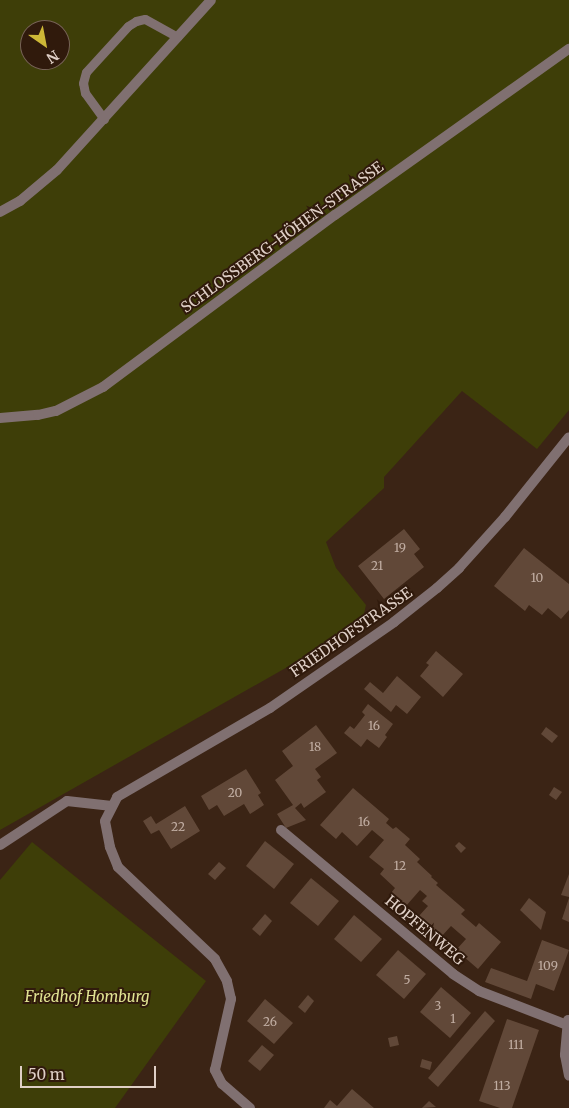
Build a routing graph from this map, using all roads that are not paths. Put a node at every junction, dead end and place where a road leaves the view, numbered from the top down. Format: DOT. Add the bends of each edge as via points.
graph roads {
  1 [pos="211,0"];
  2 [pos="177,38"];
  3 [pos="569,49"];
  4 [pos="104,119"];
  5 [pos="0,212"];
  6 [pos="0,418"];
  7 [pos="569,437"];
  8 [pos="112,806"];
  9 [pos="281,830"];
  10 [pos="0,845"];
  11 [pos="568,1022"];
  12 [pos="569,1076"];
  13 [pos="250,1108"];
  1 -- 2 [label="street"];
  2 -- 4 [label="street"];
  2 -- 4 [label="lane" via="145,19 136,20 86,72 85,93"];
  3 -- 6 [label="street, SCHLOSSBERG-HÖHEN-STRASSE" via="335,215 103,387 56,411"];
  4 -- 5 [label="street" via="57,170"];
  7 -- 8 [label="street, FRIEDHOFSTRASSE" via="505,517 437,588 394,622 270,708 117,797"];
  8 -- 10 [label="street" via="67,801"];
  8 -- 13 [label="street" via="105,821 118,867 215,959 227,981 231,999 215,1070 222,1084"];
  9 -- 11 [label="street, HOPFENWEG" via="453,974 479,991"];
  11 -- 12 [label="street" via="566,1055"];
}
